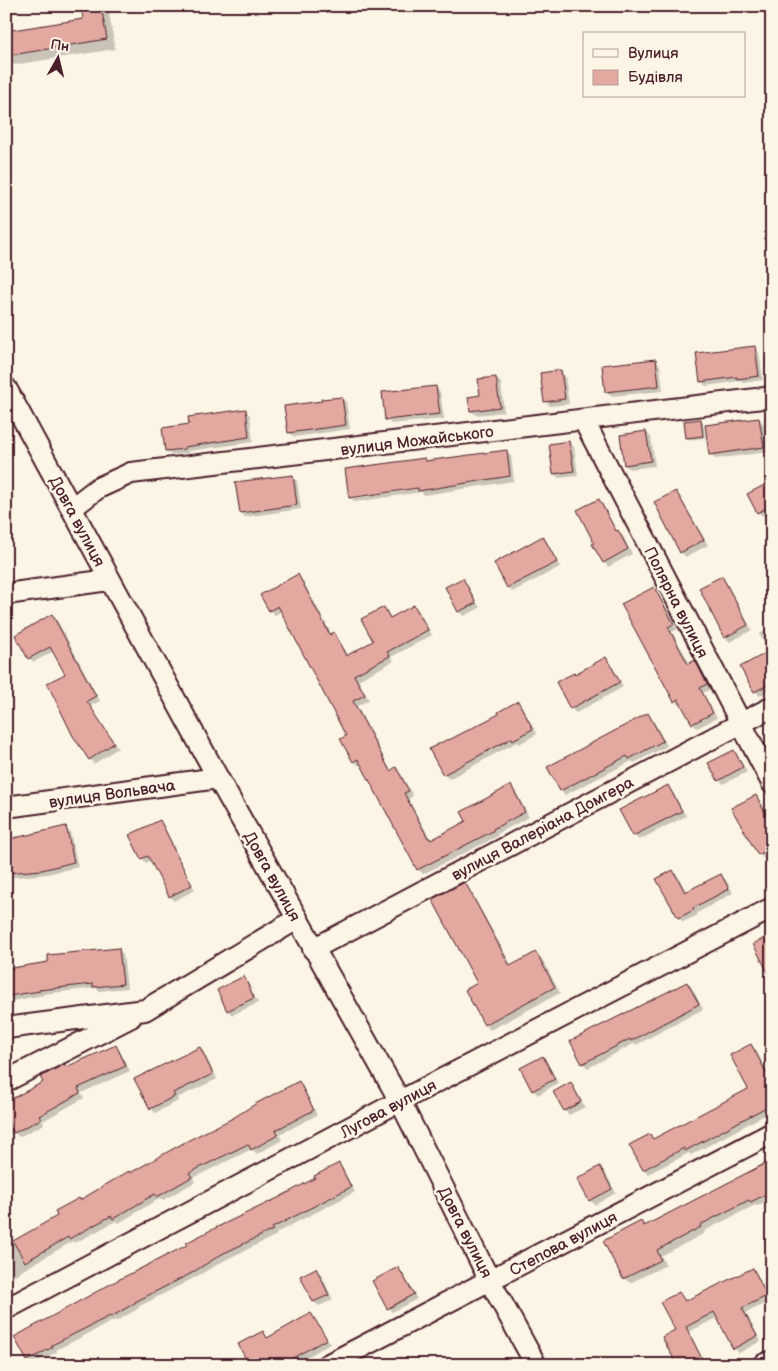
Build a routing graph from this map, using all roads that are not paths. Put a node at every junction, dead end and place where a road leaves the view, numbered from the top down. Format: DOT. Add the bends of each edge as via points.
graph roads {
  1 [pos="6,388"];
  2 [pos="772,397"];
  3 [pos="584,421"];
  4 [pos="72,508"];
  5 [pos="109,580"];
  6 [pos="6,594"];
  7 [pos="772,707"];
  8 [pos="740,724"];
  9 [pos="218,778"];
  10 [pos="772,783"];
  11 [pos="6,807"];
  12 [pos="772,908"];
  13 [pos="297,919"];
  14 [pos="313,948"];
  15 [pos="145,1010"];
  16 [pos="6,1028"];
  17 [pos="6,1081"];
  18 [pos="400,1101"];
  19 [pos="772,1133"];
  20 [pos="490,1281"];
  21 [pos="6,1309"];
  22 [pos="772,1360"];
  23 [pos="326,1365"];
  24 [pos="536,1365"];
  25 [pos="763,1365"];
  1 -- 4 [label="street, Довга вулиця"];
  2 -- 3 [label="street, вулиця Можайського"];
  3 -- 4 [label="street, вулиця Можайського" via="131,474 98,488"];
  3 -- 8 [label="street, Полярна вулиця"];
  4 -- 5 [label="street, Довга вулиця"];
  5 -- 6 [label="street"];
  5 -- 9 [label="street, Довга вулиця"];
  7 -- 8 [label="street, вулиця Валеріана Домгера"];
  8 -- 10 [label="street, Полярна вулиця"];
  8 -- 14 [label="street, вулиця Валеріана Домгера"];
  9 -- 11 [label="street, вулиця Вольвача"];
  9 -- 13 [label="street, Довга вулиця"];
  12 -- 18 [label="street, Лугова вулиця"];
  13 -- 14 [label="street, Довга вулиця"];
  13 -- 15 [label="street"];
  14 -- 18 [label="street, Довга вулиця"];
  15 -- 16 [label="street"];
  15 -- 17 [label="street"];
  18 -- 20 [label="street, Довга вулиця"];
  18 -- 21 [label="street, Лугова вулиця"];
  19 -- 20 [label="street, Степова вулиця"];
  20 -- 23 [label="street, Степова вулиця"];
  20 -- 24 [label="street, Довга вулиця"];
  22 -- 25 [label="street"];
}
